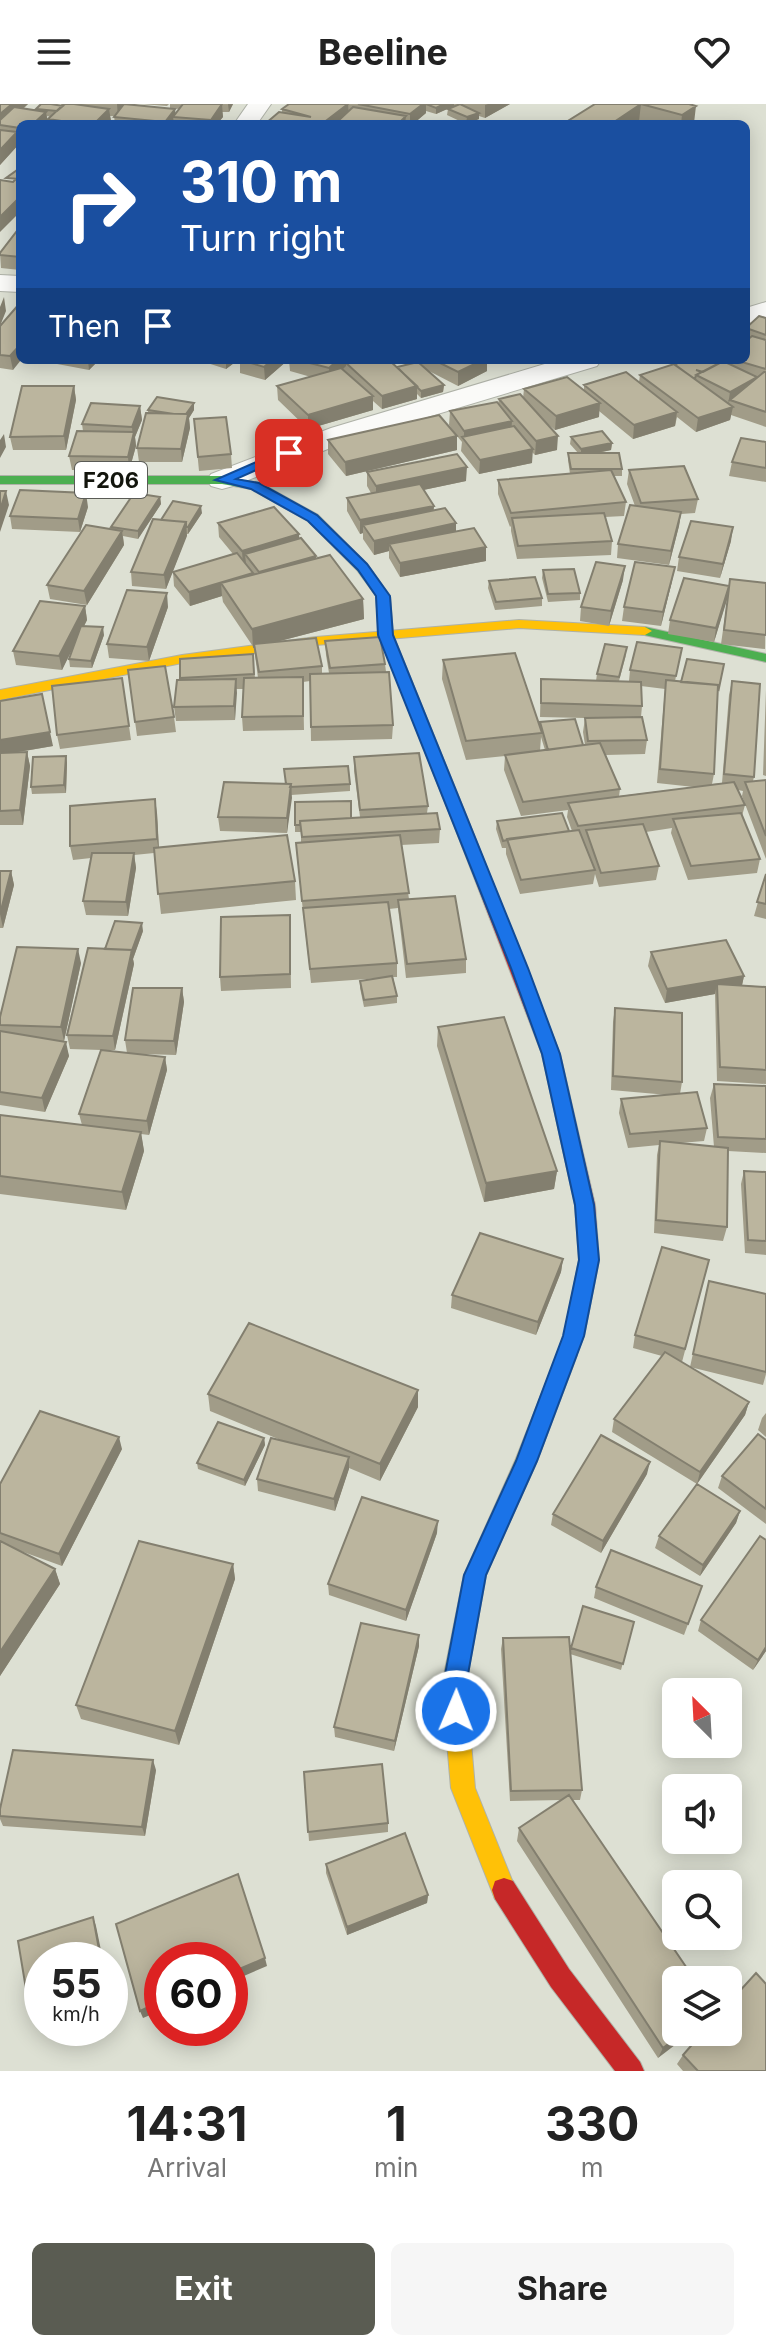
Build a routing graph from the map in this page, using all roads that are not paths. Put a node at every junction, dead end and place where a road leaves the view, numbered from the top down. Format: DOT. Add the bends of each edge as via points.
graph roads {
  1 [pos="539,365"];
  2 [pos="0,480"];
  3 [pos="222,480"];
  4 [pos="386,635"];
  5 [pos="766,658"];
  6 [pos="0,695"];
  7 [pos="631,2071"];
  1 -- 3 [label="street"];
  2 -- 3 [label="main road, F206"];
  3 -- 4 [label="main road, F206" via="255,486 313,518 383,596"];
  4 -- 5 [label="main road" via="519,624 645,631"];
  4 -- 6 [label="main road" via="182,659"];
  4 -- 7 [label="main road, F206" via="551,1054 585,1205 589,1260 574,1336 475,1575 454,1685 463,1788 501,1885 560,1978"];
}
